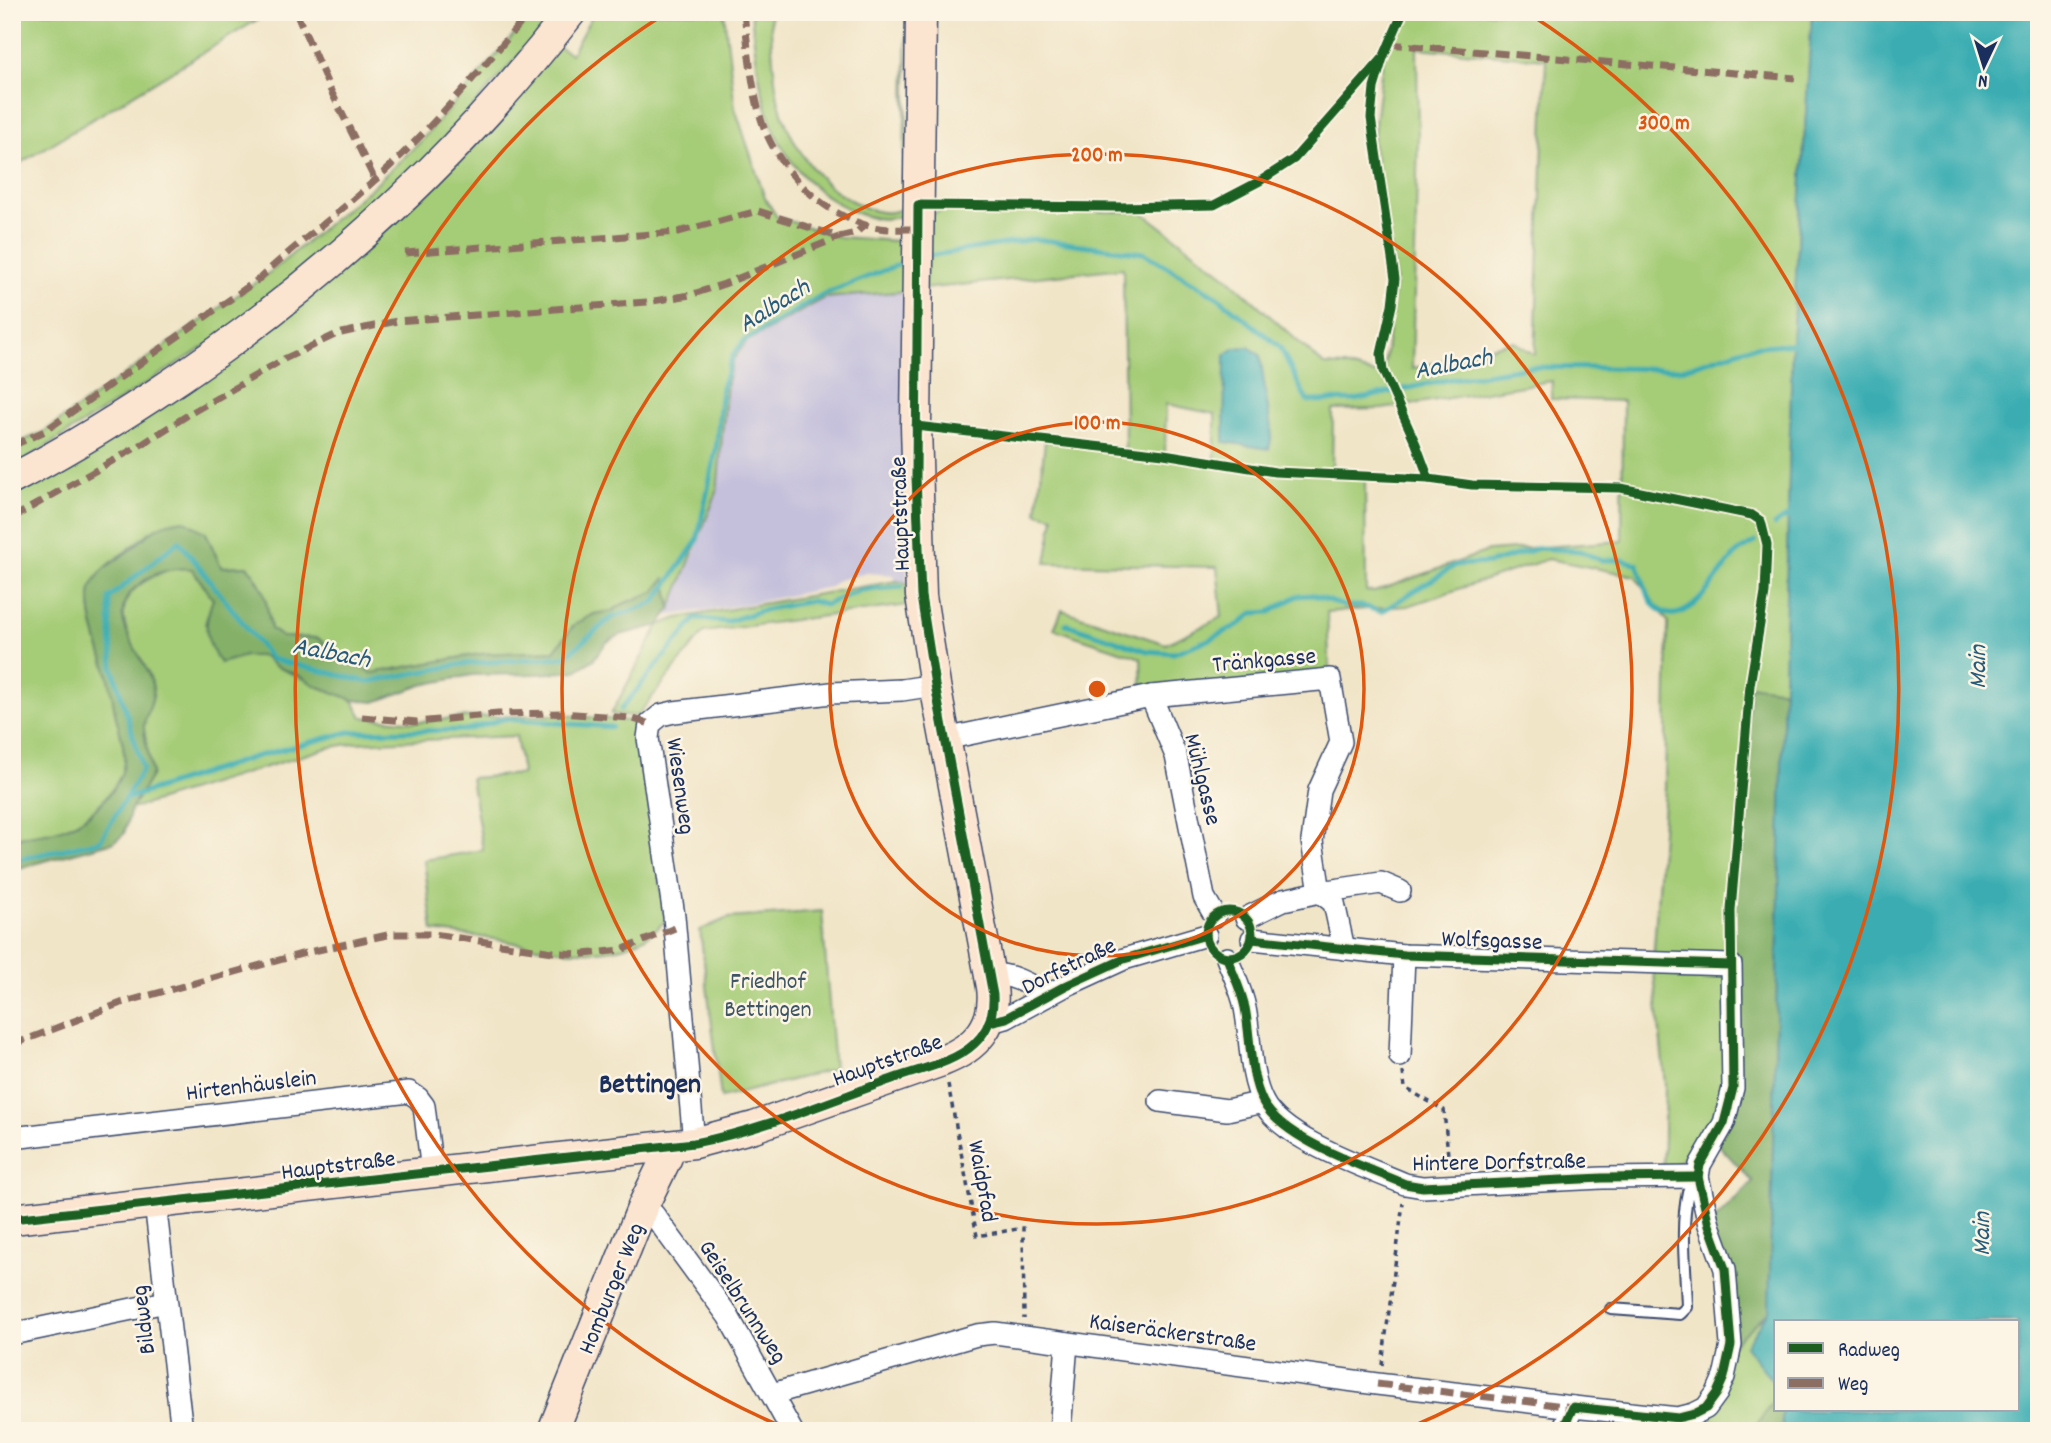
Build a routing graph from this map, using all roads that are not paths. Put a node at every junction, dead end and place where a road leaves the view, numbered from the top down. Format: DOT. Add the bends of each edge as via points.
graph roads {
  1 [pos="570,12"];
  2 [pos="921,12"];
  3 [pos="12,479"];
  4 [pos="935,685"];
  5 [pos="1151,696"];
  6 [pos="945,739"];
  7 [pos="1400,891"];
  8 [pos="1320,892"];
  9 [pos="1215,916"];
  10 [pos="1246,918"];
  11 [pos="1206,935"];
  12 [pos="1252,939"];
  13 [pos="1344,949"];
  14 [pos="1404,955"];
  15 [pos="1227,958"];
  16 [pos="989,974"];
  17 [pos="1045,996"];
  18 [pos="989,1022"];
  19 [pos="1400,1056"];
  20 [pos="1160,1101"];
  21 [pos="1263,1102"];
  22 [pos="12,1138"];
  23 [pos="681,1145"];
  24 [pos="432,1172"];
  25 [pos="1698,1177"];
  26 [pos="155,1203"];
  27 [pos="643,1206"];
  28 [pos="12,1219"];
  29 [pos="166,1302"];
  30 [pos="1611,1309"];
  31 [pos="12,1334"];
  32 [pos="1067,1343"];
  33 [pos="772,1394"];
  34 [pos="1573,1407"];
  35 [pos="182,1431"];
  36 [pos="553,1431"];
  37 [pos="792,1431"];
  38 [pos="1060,1431"];
  39 [pos="1562,1431"];
  1 -- 3 [label="street" via="463,140 349,248 202,363 114,421"];
  2 -- 4 [label="street, Hauptstraße" via="917,513 920,596"];
  4 -- 6 [label="street, Hauptstraße"];
  4 -- 23 [label="street, Wiesenweg" via="674,712 650,724 648,738 674,916"];
  5 -- 6 [label="street"];
  5 -- 8 [label="street, Tränkgasse" via="1330,679 1340,742 1319,790 1312,841"];
  5 -- 9 [label="street, Mühlgasse" via="1176,756 1204,897"];
  6 -- 16 [label="street, Hauptstraße"];
  7 -- 8 [label="street" via="1381,883"];
  8 -- 10 [label="street" via="1283,900"];
  8 -- 13 [label="street, Tränkgasse" via="1334,903"];
  9 -- 10 [label="street" via="1226,911"];
  9 -- 11 [label="street"];
  10 -- 12 [label="street"];
  11 -- 15 [label="street" via="1216,954"];
  11 -- 17 [label="street, Dorfstraße" via="1124,959"];
  12 -- 13 [label="street, Wolfsgasse"];
  12 -- 15 [label="street" via="1238,956"];
  13 -- 14 [label="street, Wolfsgasse"];
  14 -- 19 [label="street"];
  14 -- 25 [label="street, Wolfsgasse" via="1731,965 1733,1088 1724,1123"];
  15 -- 21 [label="street, Hintere Dorfstraße" via="1245,1005 1254,1073"];
  16 -- 17 [label="street, Dorfstraße" via="1009,976"];
  16 -- 18 [label="street, Hauptstraße" via="993,1002"];
  17 -- 18 [label="street, Dorfstraße" via="1006,1018"];
  18 -- 23 [label="street, Hauptstraße" via="974,1044 942,1061 754,1127"];
  20 -- 21 [label="street" via="1227,1110"];
  21 -- 25 [label="street, Hintere Dorfstraße" via="1278,1121 1303,1138 1405,1184"];
  22 -- 24 [label="street, Hirtenhäuslein" via="403,1092 414,1094 424,1106"];
  23 -- 24 [label="street, Hauptstraße"];
  23 -- 27 [label="street, Homburger Weg" via="668,1153"];
  24 -- 26 [label="street, Hauptstraße"];
  25 -- 30 [label="lane" via="1688,1189 1687,1307 1679,1314"];
  25 -- 34 [label="street, Kaiseräckerstraße" via="1725,1269 1731,1345 1717,1392 1706,1408 1678,1418"];
  26 -- 28 [label="street, Hauptstraße"];
  26 -- 29 [label="street, Bildweg"];
  27 -- 33 [label="street, Geiselbrunnweg" via="728,1316"];
  27 -- 36 [label="street, Homburger Weg"];
  29 -- 31 [label="street"];
  29 -- 35 [label="street, Bildweg"];
  32 -- 33 [label="street, Kaiseräckerstraße" via="977,1335"];
  32 -- 34 [label="street, Kaiseräckerstraße"];
  32 -- 38 [label="street"];
  33 -- 37 [label="street, Geiselbrunnweg"];
  34 -- 39 [label="street"];
}
